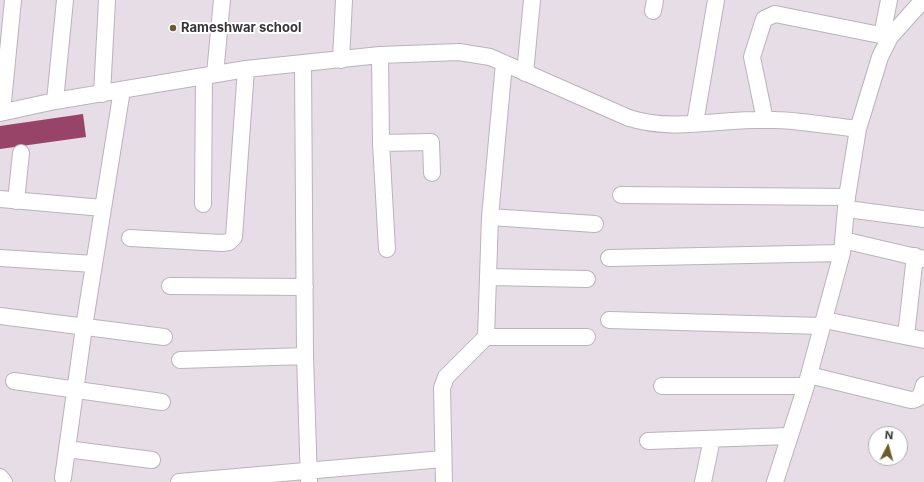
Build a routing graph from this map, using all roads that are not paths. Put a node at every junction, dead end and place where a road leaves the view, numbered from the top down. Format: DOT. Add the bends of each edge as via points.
graph roads {
  1 [pos="13,0"];
  2 [pos="65,0"];
  3 [pos="107,0"];
  4 [pos="222,0"];
  5 [pos="344,0"];
  6 [pos="532,0"];
  7 [pos="716,0"];
  8 [pos="888,0"];
  9 [pos="923,0"];
  10 [pos="886,36"];
  11 [pos="380,55"];
  12 [pos="341,60"];
  13 [pos="303,64"];
  14 [pos="504,64"];
  15 [pos="246,70"];
  16 [pos="525,73"];
  17 [pos="210,75"];
  18 [pos="122,90"];
  19 [pos="102,94"];
  20 [pos="55,101"];
  21 [pos="1,112"];
  22 [pos="765,120"];
  23 [pos="695,123"];
  24 [pos="858,129"];
  25 [pos="381,143"];
  26 [pos="21,153"];
  27 [pos="432,173"];
  28 [pos="621,195"];
  29 [pos="8,200"];
  30 [pos="847,203"];
  31 [pos="204,204"];
  32 [pos="103,208"];
  33 [pos="490,217"];
  34 [pos="924,219"];
  35 [pos="595,224"];
  36 [pos="130,238"];
  37 [pos="842,247"];
  38 [pos="387,249"];
  39 [pos="0,258"];
  40 [pos="609,258"];
  41 [pos="919,258"];
  42 [pos="94,264"];
  43 [pos="488,277"];
  44 [pos="587,279"];
  45 [pos="170,286"];
  46 [pos="305,287"];
  47 [pos="0,316"];
  48 [pos="609,320"];
  49 [pos="823,323"];
  50 [pos="84,327"];
  51 [pos="906,336"];
  52 [pos="164,337"];
  53 [pos="486,337"];
  54 [pos="587,337"];
  55 [pos="924,340"];
  56 [pos="305,356"];
  57 [pos="180,360"];
  58 [pos="808,380"];
  59 [pos="14,381"];
  60 [pos="924,385"];
  61 [pos="662,386"];
  62 [pos="75,390"];
  63 [pos="162,402"];
  64 [pos="789,436"];
  65 [pos="712,439"];
  66 [pos="648,441"];
  67 [pos="67,449"];
  68 [pos="443,459"];
  69 [pos="152,460"];
  70 [pos="309,476"];
  71 [pos="0,477"];
  72 [pos="63,478"];
  73 [pos="4,482"];
  74 [pos="179,482"];
  75 [pos="444,482"];
  76 [pos="703,482"];
  77 [pos="775,482"];
  1 -- 21 [label="street"];
  2 -- 20 [label="street"];
  3 -- 19 [label="street"];
  4 -- 17 [label="street"];
  5 -- 12 [label="street"];
  6 -- 16 [label="street"];
  7 -- 23 [label="street"];
  8 -- 10 [label="street"];
  9 -- 10 [label="street"];
  10 -- 22 [label="street" via="775,14 767,16 752,57"];
  10 -- 24 [label="street"];
  11 -- 12 [label="street"];
  11 -- 14 [label="street" via="459,52 490,57"];
  11 -- 25 [label="street"];
  12 -- 13 [label="street"];
  13 -- 15 [label="street"];
  13 -- 46 [label="street"];
  14 -- 16 [label="street"];
  14 -- 33 [label="street"];
  15 -- 17 [label="street"];
  15 -- 36 [label="street" via="234,237 229,242 222,243"];
  16 -- 23 [label="street" via="645,123"];
  17 -- 18 [label="street"];
  17 -- 31 [label="street"];
  18 -- 19 [label="street"];
  18 -- 32 [label="street"];
  19 -- 20 [label="street"];
  20 -- 21 [label="street"];
  22 -- 23 [label="street"];
  22 -- 24 [label="street"];
  24 -- 30 [label="street"];
  25 -- 27 [label="street" via="431,142"];
  25 -- 38 [label="street"];
  26 -- 29 [label="street"];
  28 -- 30 [label="street"];
  29 -- 32 [label="street"];
  30 -- 34 [label="street"];
  30 -- 37 [label="street"];
  32 -- 42 [label="street"];
  33 -- 35 [label="street"];
  33 -- 43 [label="street"];
  37 -- 40 [label="street"];
  37 -- 41 [label="street"];
  37 -- 49 [label="street"];
  39 -- 42 [label="street"];
  41 -- 51 [label="street"];
  42 -- 50 [label="street"];
  43 -- 44 [label="street"];
  43 -- 53 [label="street"];
  45 -- 46 [label="street"];
  46 -- 56 [label="street"];
  47 -- 50 [label="street"];
  48 -- 49 [label="street"];
  49 -- 51 [label="street"];
  49 -- 58 [label="street"];
  50 -- 52 [label="street"];
  50 -- 62 [label="street"];
  51 -- 55 [label="street"];
  53 -- 54 [label="street"];
  53 -- 68 [label="street" via="446,377 442,388"];
  56 -- 57 [label="street"];
  56 -- 70 [label="street"];
  58 -- 60 [label="street" via="911,400 916,400 920,396"];
  58 -- 61 [label="street"];
  58 -- 64 [label="street"];
  59 -- 62 [label="street"];
  62 -- 63 [label="street"];
  62 -- 67 [label="street"];
  64 -- 65 [label="street"];
  64 -- 77 [label="street"];
  65 -- 66 [label="street"];
  65 -- 76 [label="street"];
  67 -- 69 [label="street"];
  67 -- 72 [label="street"];
  68 -- 70 [label="street"];
  68 -- 75 [label="street"];
  70 -- 74 [label="street"];
  71 -- 73 [label="street"];
}
